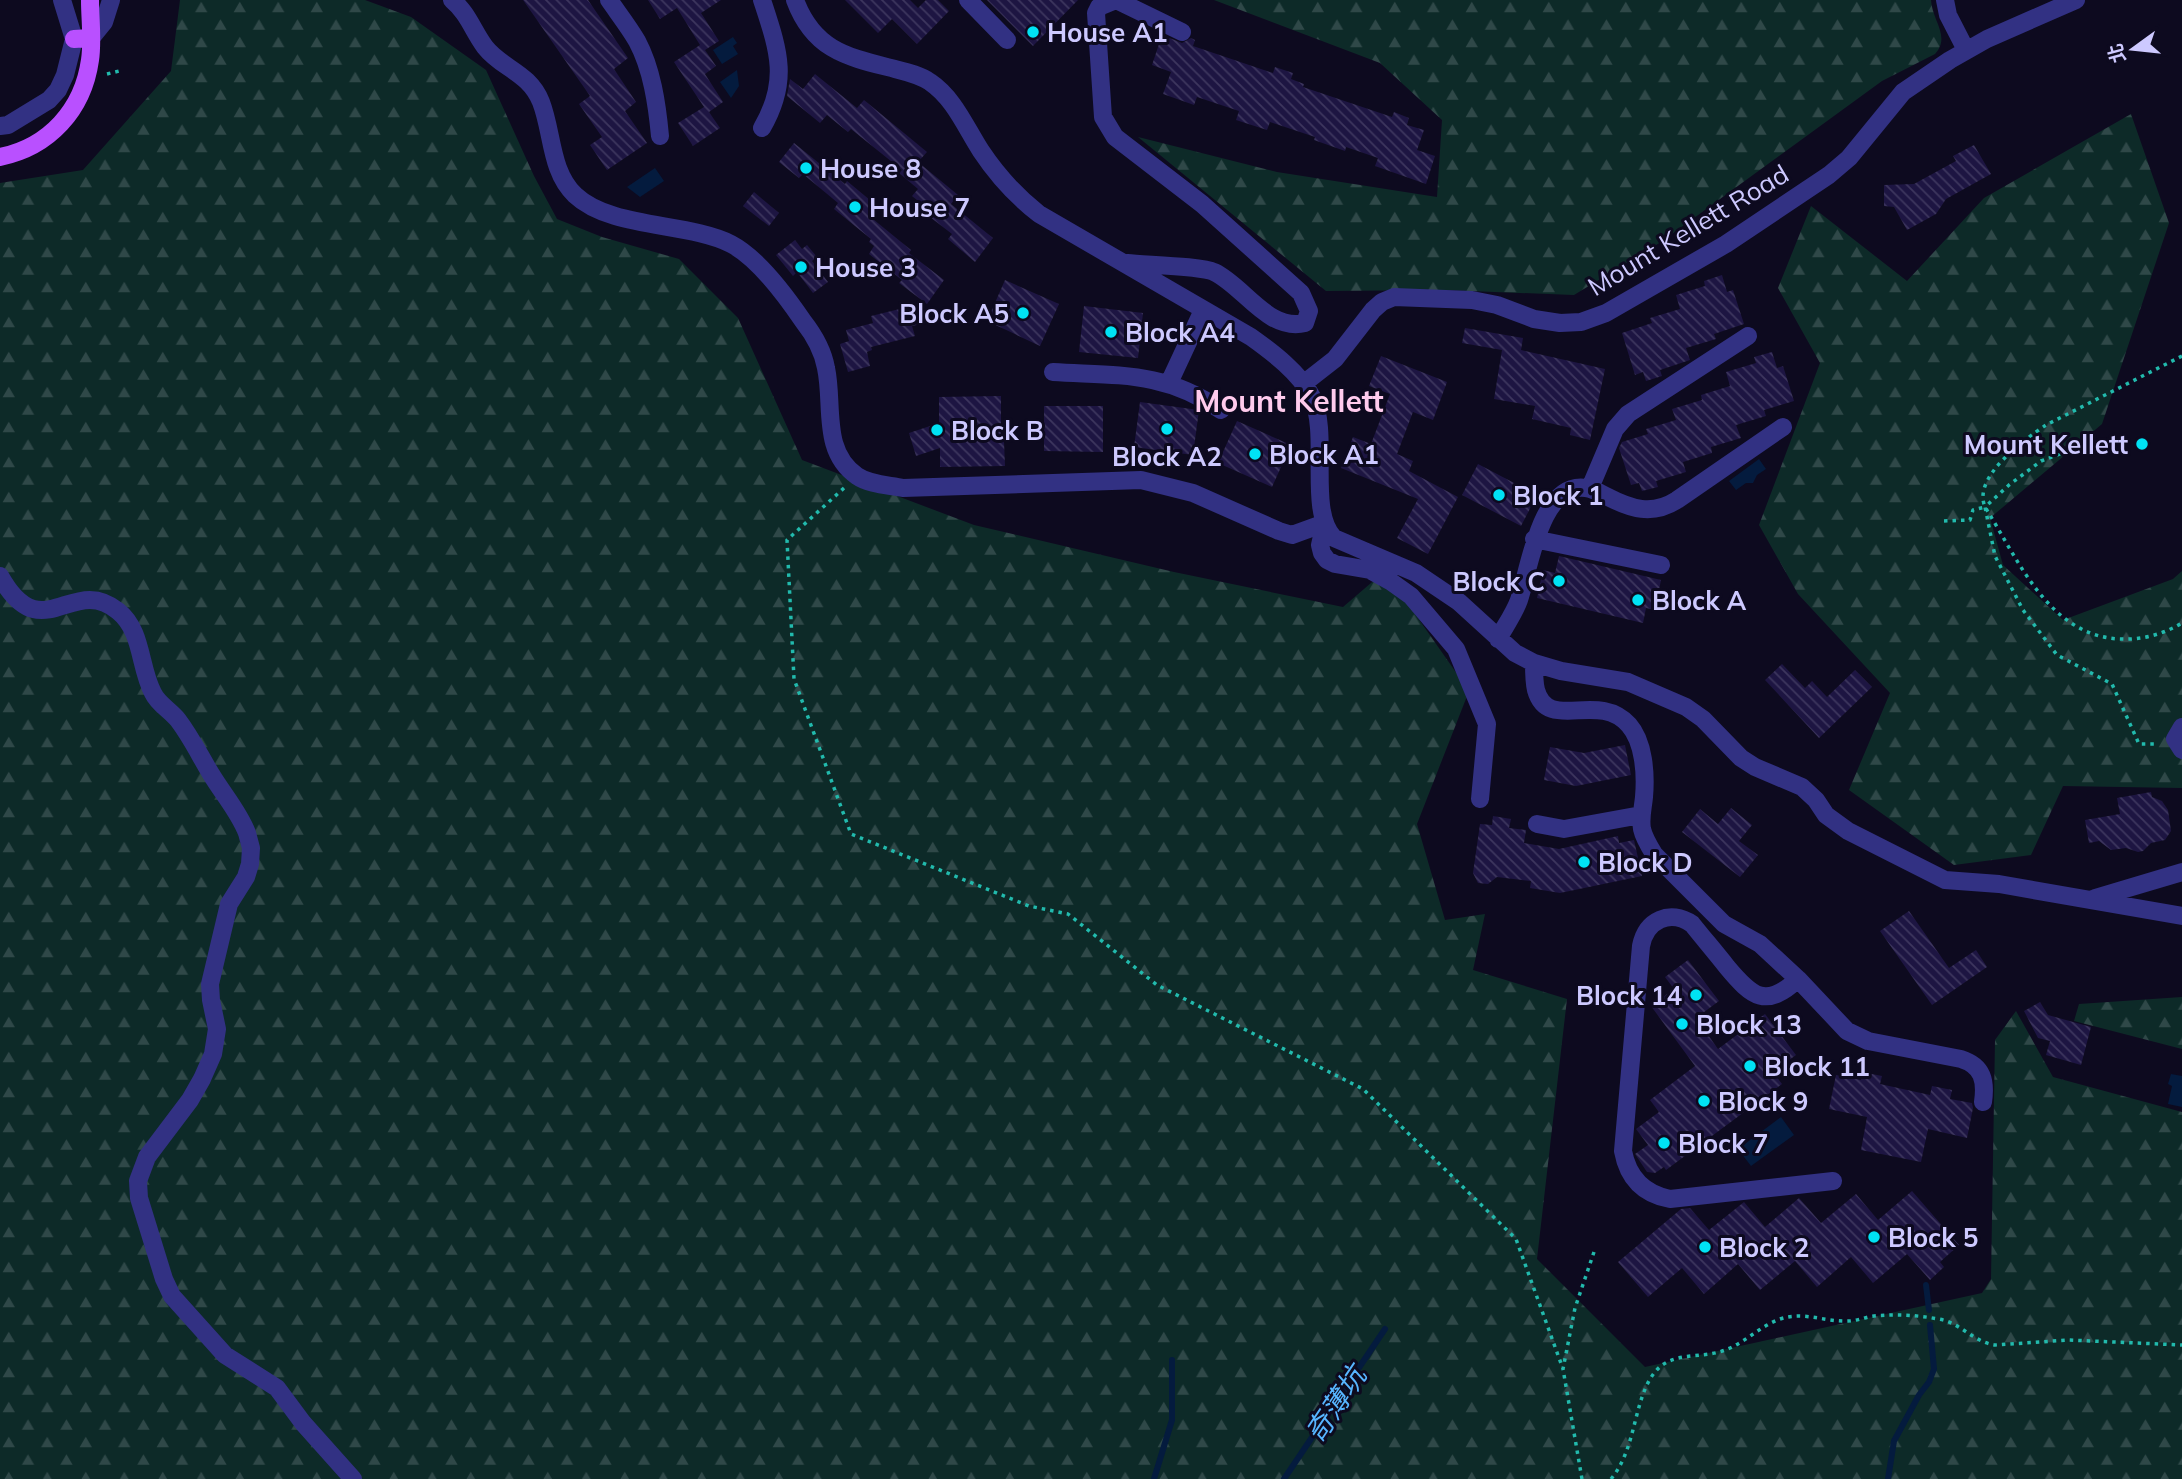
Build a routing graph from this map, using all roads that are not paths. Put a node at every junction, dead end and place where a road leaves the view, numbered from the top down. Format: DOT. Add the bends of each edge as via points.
graph roads {
  1 [pos="62,0"];
  2 [pos="90,0"];
  3 [pos="111,0"];
  4 [pos="452,0"];
  5 [pos="609,0"];
  6 [pos="762,0"];
  7 [pos="795,0"];
  8 [pos="968,0"];
  9 [pos="1945,0"];
  10 [pos="2076,0"];
  11 [pos="1182,32"];
  12 [pos="83,38"];
  13 [pos="1007,40"];
  14 [pos="1966,50"];
  15 [pos="0,126"];
  16 [pos="762,128"];
  17 [pos="660,136"];
  18 [pos="0,157"];
  19 [pos="1120,262"];
  20 [pos="1203,310"];
  21 [pos="1748,336"];
  22 [pos="1054,372"];
  23 [pos="1169,383"];
  24 [pos="1303,384"];
  25 [pos="1221,410"];
  26 [pos="1783,427"];
  27 [pos="1584,488"];
  28 [pos="1325,523"];
  29 [pos="1534,539"];
  30 [pos="1661,565"];
  31 [pos="0,576"];
  32 [pos="1498,639"];
  33 [pos="1534,663"];
  34 [pos="2182,727"];
  35 [pos="2179,747"];
  36 [pos="1480,799"];
  37 [pos="1641,815"];
  38 [pos="1537,824"];
  39 [pos="2182,872"];
  40 [pos="2092,899"];
  41 [pos="2182,916"];
  42 [pos="1798,979"];
  43 [pos="1983,1102"];
  44 [pos="1833,1181"];
  45 [pos="353,1479"];
  1 -- 12 [label="street"];
  2 -- 12 [label="main road"];
  3 -- 12 [label="street" via="104,22"];
  4 -- 28 [label="street" via="465,11 485,46 534,90 559,172 577,197 602,212 720,240 742,251 764,272 819,346 829,385 832,436 839,455 857,476 904,488 1141,480 1193,493 1292,535"];
  5 -- 17 [label="street" via="637,41 646,64"];
  6 -- 16 [label="street" via="780,68 776,100"];
  7 -- 19 [label="street" via="811,30 829,47 921,77 939,89 996,172 1023,202"];
  8 -- 13 [label="street"];
  9 -- 14 [label="street"];
  10 -- 14 [label="street, Mount Kellett Road"];
  11 -- 19 [label="street" via="1115,0 1099,7 1105,124 1301,293 1309,311 1305,323 1277,321 1212,271"];
  12 -- 15 [label="street" via="58,90"];
  12 -- 18 [label="main road" via="85,82 71,112 35,144"];
  14 -- 24 [label="street, Mount Kellett Road" via="1902,92 1849,158 1829,175 1726,244 1606,313 1560,323 1472,300 1394,298 1373,310 1335,359"];
  19 -- 20 [label="street"];
  20 -- 23 [label="street"];
  20 -- 24 [label="street" via="1263,346"];
  21 -- 27 [label="street" via="1628,414 1615,429"];
  22 -- 23 [label="street"];
  23 -- 25 [label="street"];
  24 -- 28 [label="street" via="1319,420"];
  26 -- 27 [label="street" via="1659,509 1629,508"];
  27 -- 29 [label="street" via="1565,493"];
  28 -- 32 [label="street" via="1339,541 1402,565 1442,589"];
  28 -- 36 [label="street" via="1321,545 1327,560 1370,570 1391,582 1411,596 1456,649 1487,724"];
  29 -- 30 [label="street"];
  29 -- 32 [label="street" via="1519,600"];
  31 -- 45 [label="street" via="14,595 35,610 53,610 89,599 109,605 126,618 152,692 188,734 247,833 250,864 229,904 210,984 218,1029 213,1054 190,1100 147,1157 139,1175 138,1198 172,1296 225,1355 277,1388"];
  32 -- 33 [label="street"];
  33 -- 37 [label="street" via="1536,690 1545,704 1569,712 1589,708 1613,712 1630,726 1640,746 1644,771"];
  33 -- 40 [label="street" via="1628,682 1686,706 1741,758 1801,787 1848,831 1945,880"];
  34 -- 35 [label="street" via="2176,734"];
  37 -- 38 [label="street" via="1564,829"];
  37 -- 42 [label="street" via="1646,841 1658,859 1724,924 1760,944"];
  39 -- 40 [label="street"];
  40 -- 41 [label="street"];
  42 -- 43 [label="street" via="1857,1037 1976,1066 1984,1080"];
  42 -- 44 [label="street" via="1772,997 1756,995 1686,920 1662,918 1649,926 1641,946 1623,1151 1629,1171 1641,1186 1670,1199"];
}
